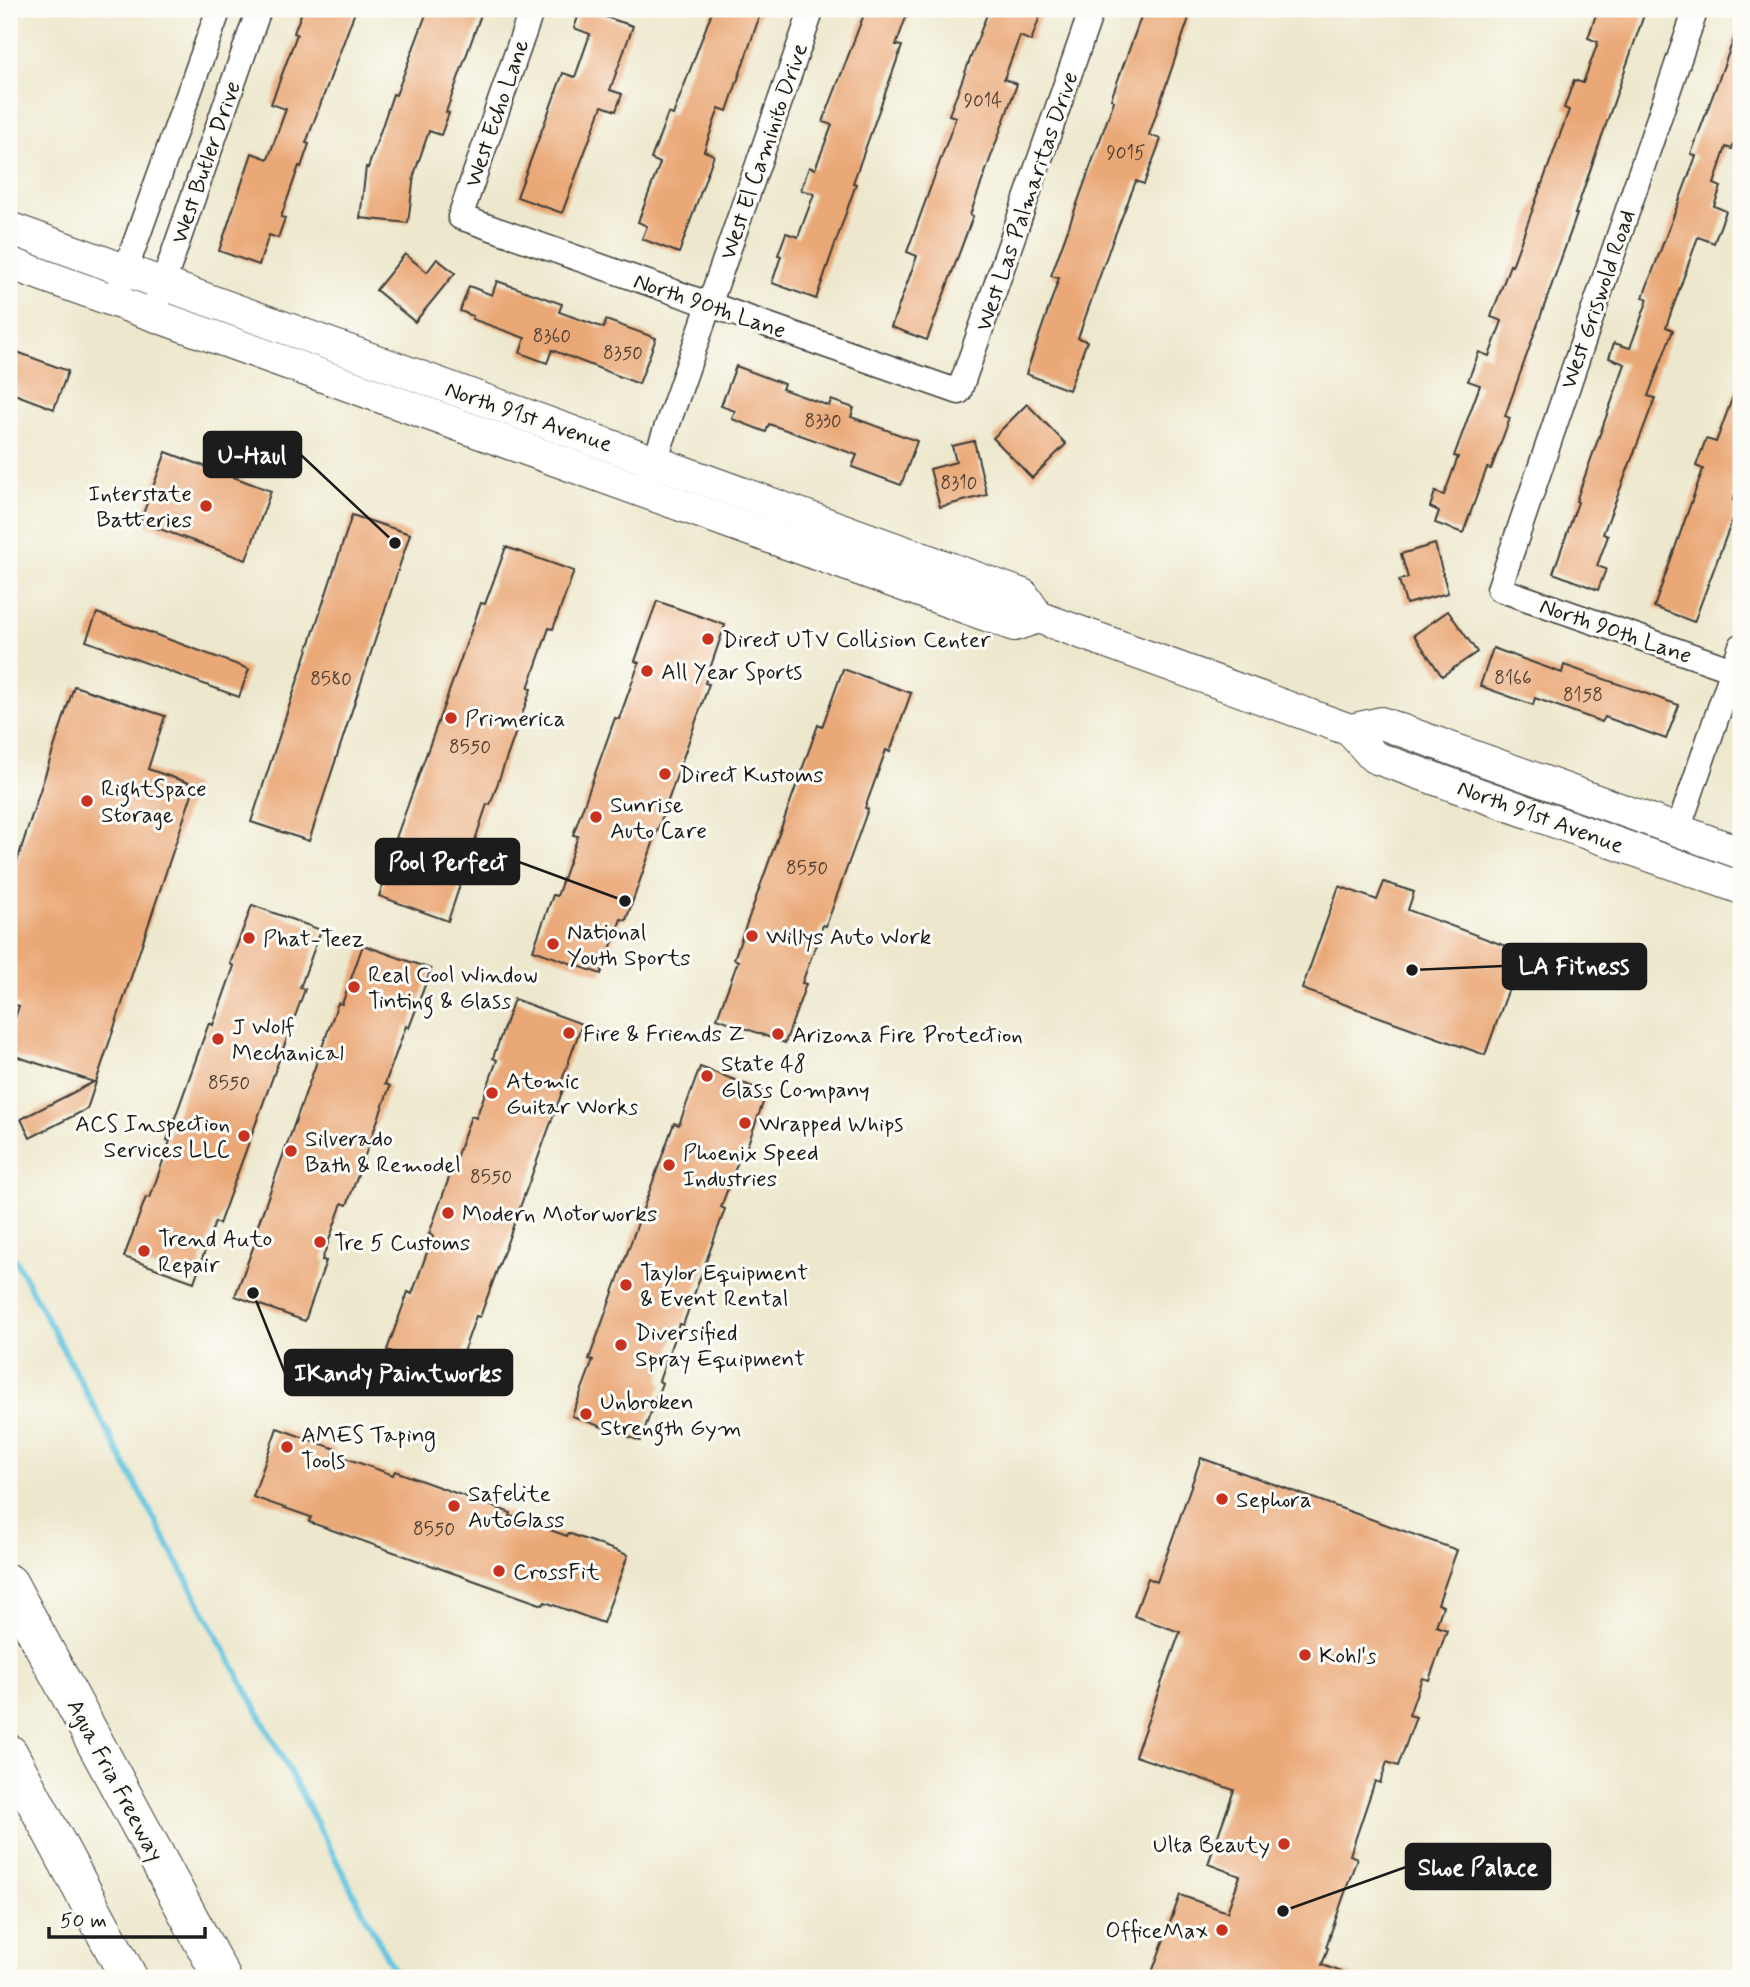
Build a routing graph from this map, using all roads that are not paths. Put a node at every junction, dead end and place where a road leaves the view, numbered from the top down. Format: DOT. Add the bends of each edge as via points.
graph roads {
  1 [pos="219,9"];
  2 [pos="258,9"];
  3 [pos="532,9"];
  4 [pos="812,9"];
  5 [pos="1092,9"];
  6 [pos="1696,9"];
  7 [pos="460,217"];
  8 [pos="9,228"];
  9 [pos="9,263"];
  10 [pos="125,270"];
  11 [pos="163,284"];
  12 [pos="114,302"];
  13 [pos="709,305"];
  14 [pos="152,316"];
  15 [pos="960,393"];
  16 [pos="655,460"];
  17 [pos="644,492"];
  18 [pos="1499,589"];
  19 [pos="1038,617"];
  20 [pos="1741,646"];
  21 [pos="1733,670"];
  22 [pos="1350,730"];
  23 [pos="1515,807"];
  24 [pos="1678,830"];
  25 [pos="1741,853"];
  26 [pos="1741,888"];
  27 [pos="9,1583"];
  28 [pos="9,1753"];
  29 [pos="129,1978"];
  30 [pos="222,1978"];
  1 -- 10 [label="street, West Butler Drive"];
  2 -- 11 [label="street, West Butler Drive"];
  3 -- 7 [label="street, West Echo Lane"];
  4 -- 13 [label="street, West El Caminito Drive"];
  5 -- 15 [label="street, West Las Palmaritas Drive"];
  6 -- 18 [label="street, West Griswold Road"];
  7 -- 13 [label="street, North 90th Lane"];
  8 -- 10 [label="main road, North 91st Avenue"];
  9 -- 12 [label="main road, North 91st Avenue"];
  10 -- 11 [label="main road, North 91st Avenue"];
  10 -- 12 [label="street, West Butler Drive"];
  11 -- 14 [label="street, West Butler Drive"];
  11 -- 16 [label="main road, North 91st Avenue"];
  12 -- 14 [label="main road, North 91st Avenue"];
  13 -- 15 [label="street, North 90th Lane"];
  13 -- 16 [label="street, West El Caminito Drive"];
  14 -- 17 [label="main road, North 91st Avenue"];
  16 -- 17 [label="street, West El Caminito Drive"];
  16 -- 19 [label="main road, North 91st Avenue" via="1023,595"];
  17 -- 19 [label="main road, North 91st Avenue" via="1014,625"];
  18 -- 21 [label="street, North 90th Lane"];
  19 -- 22 [label="main road, North 91st Avenue"];
  20 -- 21 [label="street"];
  21 -- 24 [label="street"];
  22 -- 23 [label="main road, North 91st Avenue" via="1374,757"];
  22 -- 24 [label="main road, North 91st Avenue" via="1381,723"];
  23 -- 24 [label="main road" via="1569,810 1646,836"];
  23 -- 26 [label="main road, North 91st Avenue"];
  24 -- 25 [label="main road, North 91st Avenue"];
  27 -- 30 [label="highway, Agua Fria Freeway"];
  28 -- 29 [label="highway"];
}
